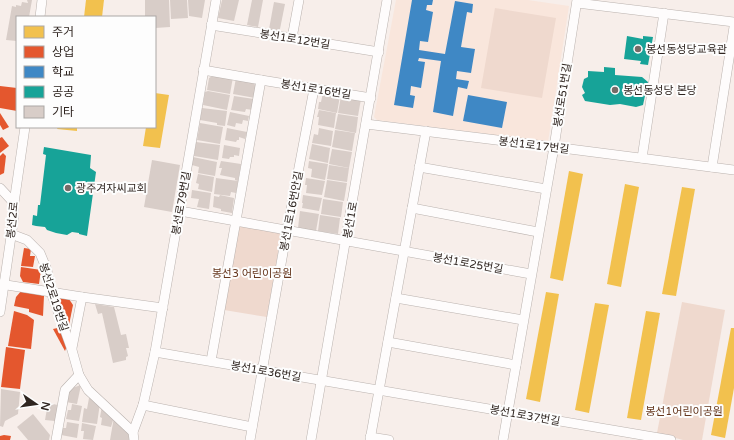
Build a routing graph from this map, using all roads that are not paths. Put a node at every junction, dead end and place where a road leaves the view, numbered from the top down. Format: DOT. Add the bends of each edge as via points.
graph roads {
  1 [pos="42,0"];
  2 [pos="216,0"];
  3 [pos="299,0"];
  4 [pos="387,0"];
  5 [pos="577,1"];
  6 [pos="664,13"];
  7 [pos="40,16"];
  8 [pos="734,22"];
  9 [pos="211,25"];
  10 [pos="734,27"];
  11 [pos="292,38"];
  12 [pos="379,52"];
  13 [pos="203,70"];
  14 [pos="261,80"];
  15 [pos="314,89"];
  16 [pos="371,98"];
  17 [pos="366,124"];
  18 [pos="25,128"];
  19 [pos="426,132"];
  20 [pos="554,147"];
  21 [pos="642,158"];
  22 [pos="420,167"];
  23 [pos="712,167"];
  24 [pos="734,170"];
  25 [pos="0,188"];
  26 [pos="546,189"];
  27 [pos="14,203"];
  28 [pos="413,205"];
  29 [pos="180,211"];
  30 [pos="236,221"];
  31 [pos="287,230"];
  32 [pos="538,232"];
  33 [pos="11,234"];
  34 [pos="346,241"];
  35 [pos="404,251"];
  36 [pos="531,274"];
  37 [pos="2,285"];
  38 [pos="51,292"];
  39 [pos="82,297"];
  40 [pos="396,298"];
  41 [pos="163,308"];
  42 [pos="0,312"];
  43 [pos="523,320"];
  44 [pos="388,342"];
  45 [pos="72,350"];
  46 [pos="155,352"];
  47 [pos="211,361"];
  48 [pos="516,365"];
  49 [pos="262,370"];
  50 [pos="79,375"];
  51 [pos="322,380"];
  52 [pos="379,390"];
  53 [pos="143,405"];
  54 [pos="507,412"];
  55 [pos="252,427"];
  56 [pos="134,436"];
  57 [pos="370,438"];
  58 [pos="56,440"];
  59 [pos="250,440"];
  60 [pos="311,440"];
  61 [pos="388,440"];
  62 [pos="503,440"];
  63 [pos="671,440"];
  1 -- 7 [label="street"];
  2 -- 9 [label="street, 봉선로79번길"];
  3 -- 11 [label="street"];
  4 -- 12 [label="street, 봉선1로"];
  5 -- 6 [label="street"];
  5 -- 20 [label="street, 봉선로51번길"];
  6 -- 8 [label="street"];
  6 -- 21 [label="street"];
  9 -- 11 [label="street, 봉선1로12번길"];
  9 -- 13 [label="street, 봉선로79번길"];
  10 -- 23 [label="street"];
  11 -- 12 [label="street, 봉선1로12번길"];
  12 -- 16 [label="street, 봉선1로"];
  13 -- 14 [label="street, 봉선1로16번길"];
  13 -- 29 [label="street, 봉선로79번길"];
  14 -- 15 [label="street, 봉선1로16번길"];
  14 -- 30 [label="street"];
  15 -- 16 [label="street, 봉선1로16번길"];
  15 -- 31 [label="street, 봉선1로16번안길"];
  16 -- 17 [label="street, 봉선1로"];
  17 -- 19 [label="street, 봉선1로17번길"];
  17 -- 34 [label="street, 봉선1로"];
  18 -- 27 [label="street, 봉선2로"];
  19 -- 20 [label="street, 봉선1로17번길"];
  19 -- 22 [label="street"];
  20 -- 21 [label="street, 봉선1로17번길"];
  20 -- 26 [label="street, 봉선로51번길"];
  21 -- 23 [label="street, 봉선1로17번길"];
  22 -- 26 [label="street"];
  22 -- 28 [label="street"];
  23 -- 24 [label="street, 봉선1로17번길"];
  25 -- 27 [label="street"];
  26 -- 32 [label="street, 봉선로51번길"];
  27 -- 33 [label="street, 봉선2로"];
  28 -- 32 [label="street"];
  28 -- 35 [label="street"];
  29 -- 30 [label="street, 봉선1로25번길"];
  29 -- 41 [label="street, 봉선로79번길"];
  30 -- 31 [label="street, 봉선1로25번길"];
  30 -- 47 [label="street"];
  31 -- 34 [label="street, 봉선1로25번길"];
  31 -- 49 [label="street, 봉선1로16번안길"];
  32 -- 36 [label="street, 봉선로51번길"];
  33 -- 37 [label="street, 봉선2로"];
  33 -- 38 [label="street, 봉선2로19번길" via="27,240 40,253 47,270"];
  34 -- 35 [label="street, 봉선1로25번길"];
  34 -- 51 [label="street, 봉선1로"];
  35 -- 36 [label="street, 봉선1로25번길"];
  35 -- 40 [label="street"];
  36 -- 43 [label="street, 봉선로51번길"];
  37 -- 38 [label="street"];
  37 -- 42 [label="street, 봉선2로"];
  38 -- 39 [label="street"];
  38 -- 45 [label="street, 봉선2로19번길"];
  39 -- 41 [label="street"];
  39 -- 45 [label="street"];
  40 -- 43 [label="street"];
  40 -- 44 [label="street"];
  41 -- 46 [label="street, 봉선로79번길"];
  43 -- 48 [label="street, 봉선로51번길"];
  44 -- 48 [label="street"];
  44 -- 52 [label="street"];
  45 -- 50 [label="street, 봉선2로19번길"];
  46 -- 47 [label="street, 봉선1로36번길"];
  46 -- 53 [label="street, 봉선로79번길"];
  47 -- 49 [label="street, 봉선1로36번길"];
  48 -- 54 [label="street, 봉선로51번길"];
  49 -- 51 [label="street, 봉선1로36번길"];
  49 -- 55 [label="street, 봉선1로16번안길"];
  50 -- 56 [label="street, 봉선2로19번길" via="88,390"];
  50 -- 58 [label="street" via="65,390"];
  51 -- 52 [label="street, 봉선1로37번길"];
  51 -- 60 [label="street, 봉선1로"];
  52 -- 54 [label="street, 봉선1로37번길"];
  52 -- 57 [label="street"];
  53 -- 55 [label="street"];
  53 -- 56 [label="street, 봉선로79번길"];
  54 -- 62 [label="street, 봉선로51번길"];
  54 -- 63 [label="street, 봉선1로37번길"];
  55 -- 59 [label="street, 봉선1로16번안길"];
  57 -- 61 [label="street"];
}
